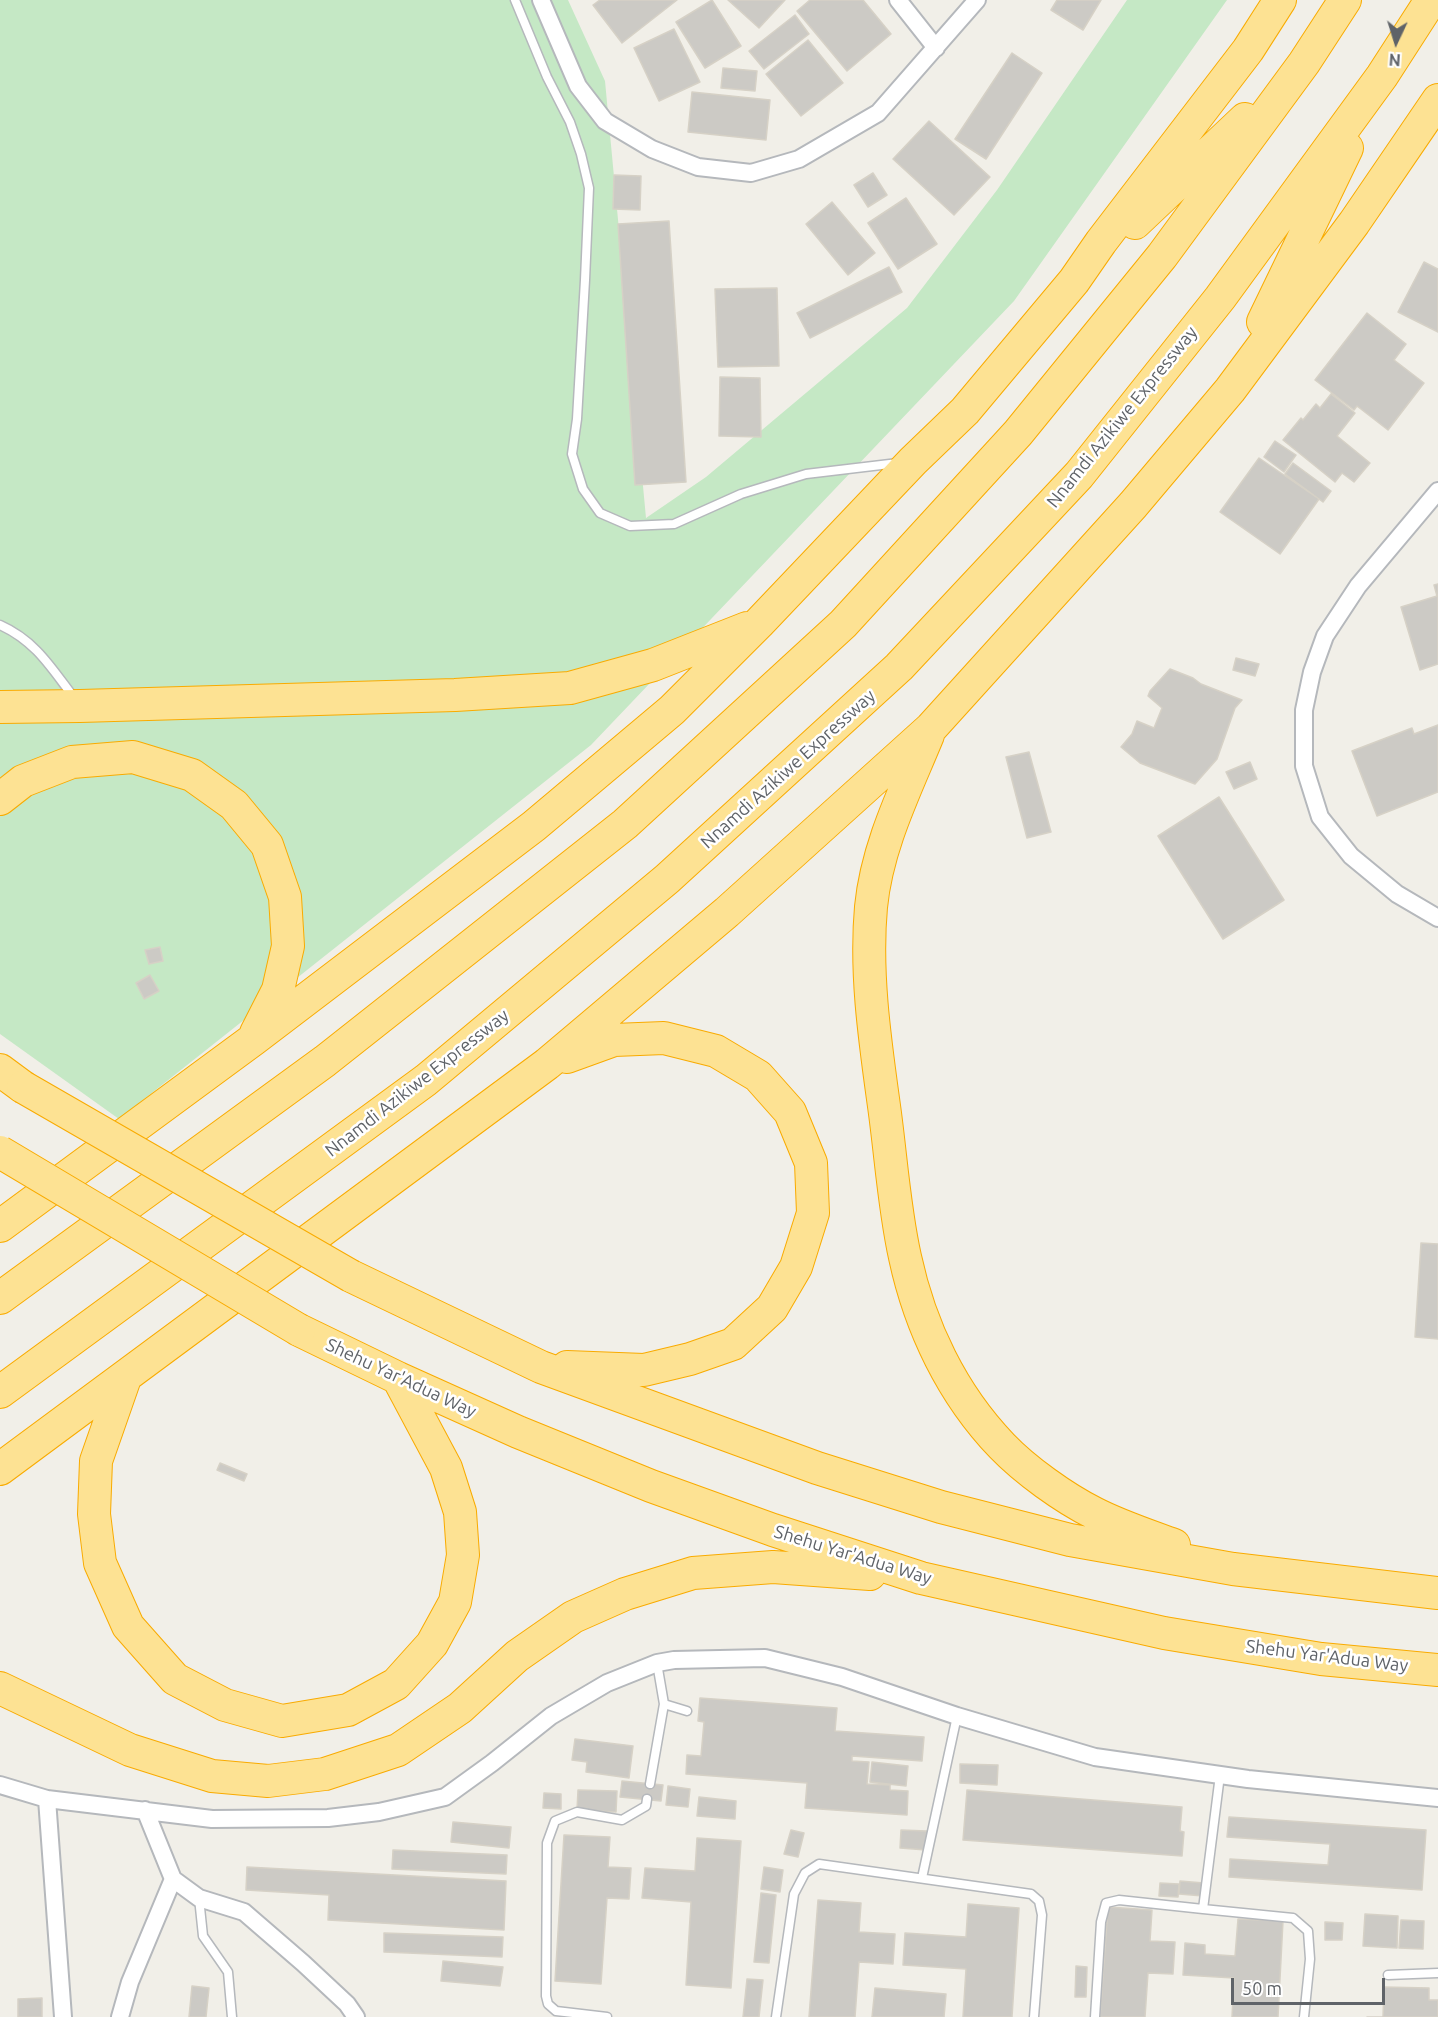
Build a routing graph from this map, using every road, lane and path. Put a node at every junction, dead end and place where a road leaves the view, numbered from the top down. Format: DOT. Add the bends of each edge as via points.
graph roads {
  1 [pos="515,0"];
  2 [pos="541,0"];
  3 [pos="898,0"];
  4 [pos="977,0"];
  5 [pos="1280,0"];
  6 [pos="1345,0"];
  7 [pos="1431,0"];
  8 [pos="936,48"];
  9 [pos="1304,63"];
  10 [pos="1382,76"];
  11 [pos="1438,100"];
  12 [pos="1074,281"];
  13 [pos="1230,390"];
  14 [pos="913,461"];
  15 [pos="1438,491"];
  16 [pos="759,623"];
  17 [pos="0,625"];
  18 [pos="80,706"];
  19 [pos="0,707"];
  20 [pos="931,728"];
  21 [pos="0,799"];
  22 [pos="1438,918"];
  23 [pos="254,1039"];
  24 [pos="547,1064"];
  25 [pos="11,1078"];
  26 [pos="0,1152"];
  27 [pos="0,1226"];
  28 [pos="0,1298"];
  29 [pos="542,1366"];
  30 [pos="125,1378"];
  31 [pos="398,1378"];
  32 [pos="0,1392"];
  33 [pos="0,1469"];
  34 [pos="1233,1569"];
  35 [pos="921,1578"];
  36 [pos="1438,1593"];
  37 [pos="657,1663"];
  38 [pos="1438,1670"];
  39 [pos="0,1688"];
  40 [pos="664,1704"];
  41 [pos="687,1711"];
  42 [pos="957,1716"];
  43 [pos="1220,1775"];
  44 [pos="650,1784"];
  45 [pos="0,1785"];
  46 [pos="1438,1797"];
  47 [pos="647,1799"];
  48 [pos="48,1800"];
  49 [pos="146,1810"];
  50 [pos="173,1878"];
  51 [pos="922,1878"];
  52 [pos="199,1898"];
  53 [pos="1203,1909"];
  54 [pos="1438,1972"];
  55 [pos="1388,1976"];
  56 [pos="63,2017"];
  57 [pos="120,2017"];
  58 [pos="232,2017"];
  59 [pos="356,2017"];
  60 [pos="607,2017"];
  61 [pos="776,2017"];
  62 [pos="1034,2017"];
  63 [pos="1095,2017"];
  64 [pos="1304,2017"];
  1 -- 14 [label="lane" via="570,122 589,189 572,454 584,489 600,513 630,526 674,524 741,494 806,474"];
  2 -- 8 [label="street" via="578,86 605,121 652,149 698,167 729,171 751,173 799,159 878,114"];
  3 -- 8 [label="street"];
  4 -- 8 [label="street"];
  5 -- 12 [label="highway" via="1248,50"];
  6 -- 9 [label="highway"];
  7 -- 10 [label="highway, Nnamdi Azikiwe Expressway"];
  9 -- 12 [label="highway"];
  9 -- 28 [label="highway" via="1162,256 1018,433 843,624 625,824 325,1061"];
  10 -- 13 [label="highway"];
  10 -- 32 [label="highway, Nnamdi Azikiwe Expressway" via="1220,298 1079,475 899,668 667,879 426,1080"];
  11 -- 13 [label="highway" via="1354,224"];
  12 -- 14 [label="highway" via="965,411"];
  13 -- 20 [label="highway" via="1133,505"];
  14 -- 16 [label="highway"];
  15 -- 22 [label="street" via="1358,586 1325,636 1304,710 1304,766 1320,818 1351,856 1397,894"];
  16 -- 18 [label="highway" via="653,665 570,688"];
  16 -- 23 [label="highway" via="672,711 534,825"];
  17 -- 18 [label="lane" via="32,644"];
  18 -- 19 [label="highway"];
  20 -- 24 [label="highway" via="728,912"];
  20 -- 34 [label="highway" via="884,842 871,906 870,959 874,1029 897,1206 905,1258 921,1314 942,1364 977,1416 1003,1446 1045,1482 1093,1513"];
  21 -- 23 [label="highway" via="23,781 72,762 133,757 192,774 234,805 267,844 285,897 288,946 278,990"];
  23 -- 27 [label="highway"];
  24 -- 29 [label="highway" via="614,1040 664,1038 716,1051 758,1076 790,1112 811,1163 813,1213 796,1267 772,1308 733,1344 644,1370"];
  24 -- 30 [label="highway"];
  25 -- 29 [label="highway, bridge" via="351,1276"];
  26 -- 31 [label="highway, Shehu Yar'Adua Way, bridge" via="299,1330"];
  29 -- 34 [label="highway" via="817,1468 941,1508 1070,1540"];
  30 -- 31 [label="highway" via="96,1461 94,1514 100,1563 128,1626 175,1679 225,1705 282,1721 348,1710 396,1684 432,1644 455,1602 463,1555 460,1512 446,1468"];
  30 -- 33 [label="highway"];
  31 -- 35 [label="highway, Shehu Yar'Adua Way" via="651,1486"];
  34 -- 36 [label="highway"];
  35 -- 38 [label="highway, Shehu Yar'Adua Way" via="1164,1633 1321,1659"];
  35 -- 39 [label="highway" via="773,1567 693,1573 573,1617 518,1656 460,1708 398,1750 325,1774 268,1781 212,1776 130,1750"];
  37 -- 40 [label="lane"];
  37 -- 42 [label="street" via="765,1658 842,1677"];
  37 -- 49 [label="street" via="607,1683 551,1716 445,1797 379,1812 328,1818 212,1818"];
  40 -- 41 [label="lane"];
  40 -- 44 [label="lane"];
  42 -- 43 [label="street" via="1095,1757"];
  42 -- 51 [label="lane"];
  43 -- 46 [label="street"];
  43 -- 53 [label="lane"];
  45 -- 48 [label="street"];
  47 -- 60 [label="lane" via="646,1806 622,1820 577,1812 555,1821 547,1843 548,2004 556,2011"];
  48 -- 49 [label="street"];
  48 -- 56 [label="street"];
  49 -- 50 [label="street"];
  50 -- 52 [label="street"];
  50 -- 57 [label="street" via="130,1982"];
  51 -- 61 [label="lane" via="819,1864 805,1873 794,1893"];
  51 -- 62 [label="lane" via="1031,1894 1039,1901 1042,1915"];
  52 -- 58 [label="lane" via="203,1936 228,1972"];
  52 -- 59 [label="street" via="244,1912 347,2004"];
  53 -- 63 [label="lane" via="1119,1900 1106,1903 1101,1922"];
  53 -- 64 [label="lane" via="1293,1918 1308,1931 1310,1959"];
  54 -- 55 [label="lane"];
}
